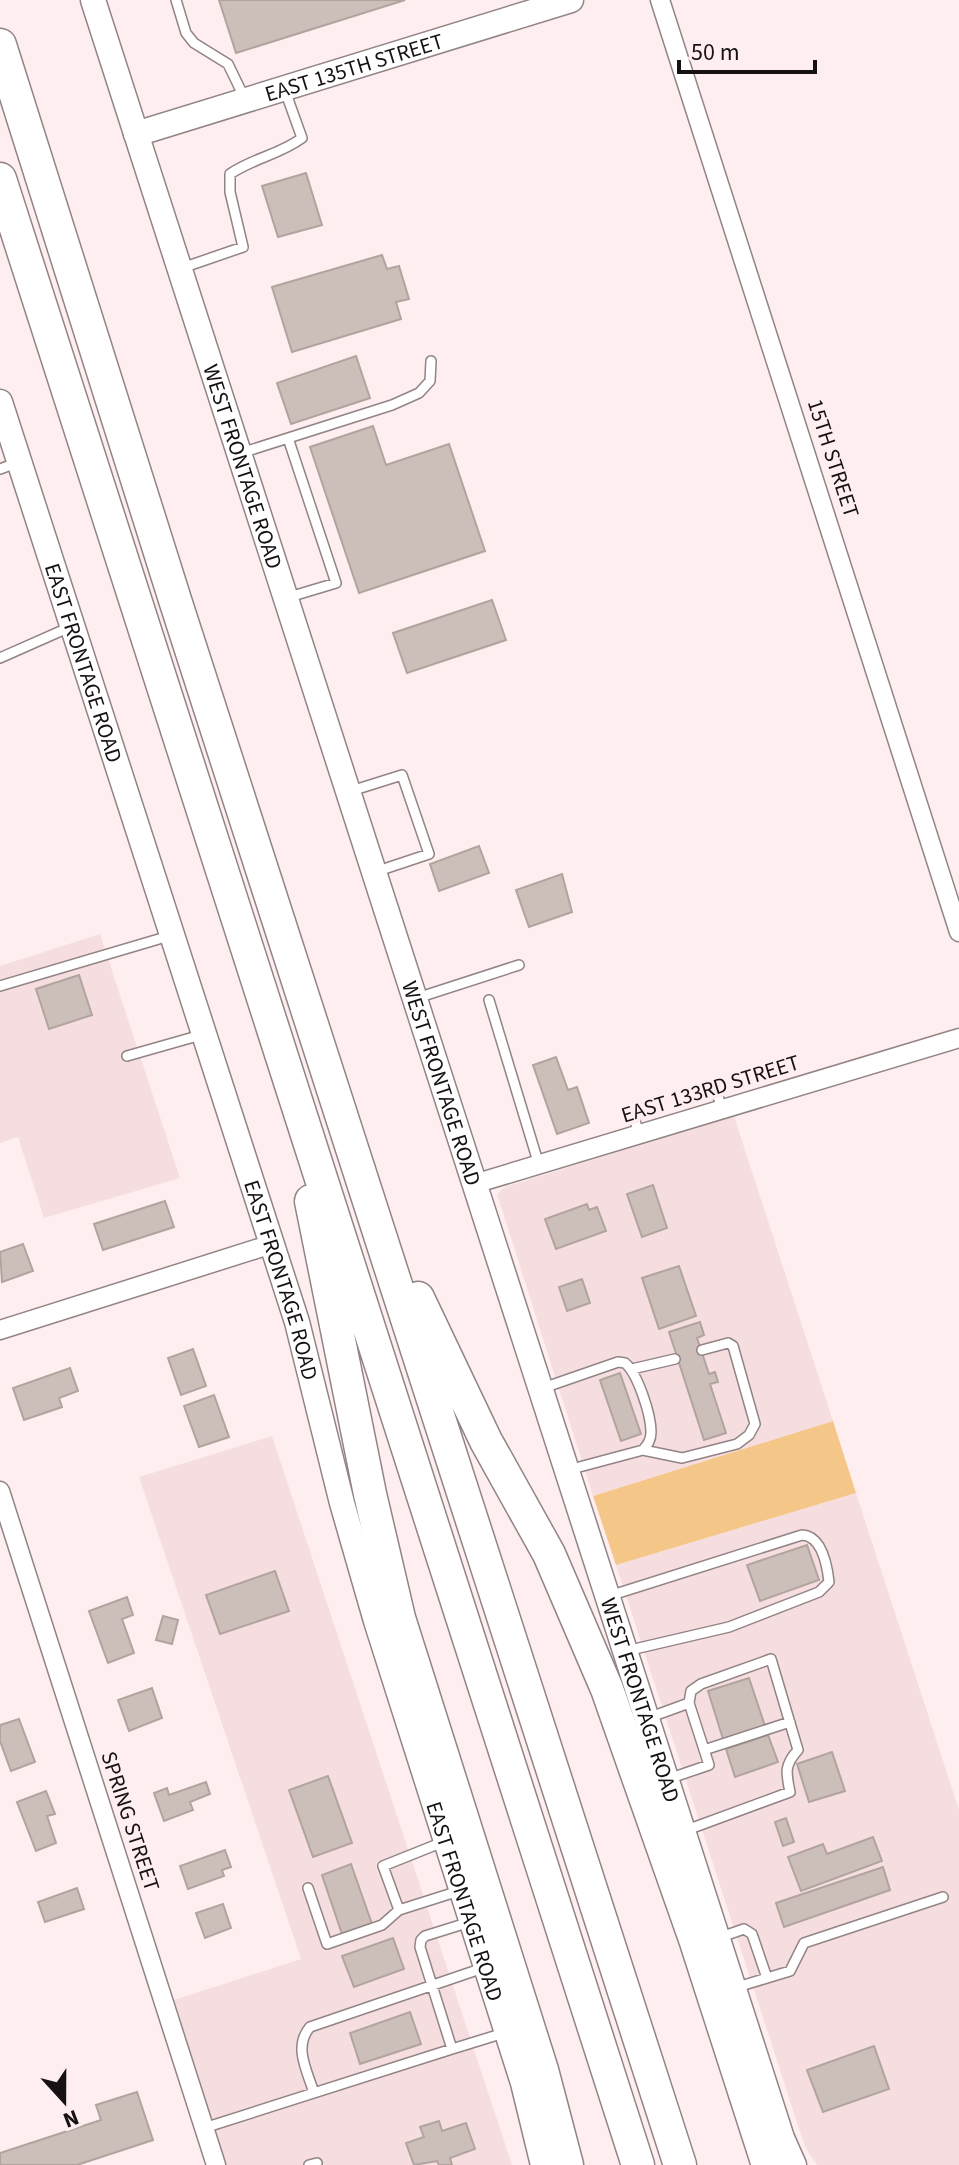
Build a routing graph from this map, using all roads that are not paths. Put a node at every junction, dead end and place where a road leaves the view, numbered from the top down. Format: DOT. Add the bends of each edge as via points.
graph roads {
  1 [pos="93,0"];
  2 [pos="176,0"];
  3 [pos="571,0"];
  4 [pos="660,0"];
  5 [pos="0,45"];
  6 [pos="284,88"];
  7 [pos="245,100"];
  8 [pos="136,134"];
  9 [pos="0,179"];
  10 [pos="179,269"];
  11 [pos="431,361"];
  12 [pos="2,415"];
  13 [pos="288,438"];
  14 [pos="239,454"];
  15 [pos="10,465"];
  16 [pos="285,599"];
  17 [pos="73,626"];
  18 [pos="0,658"];
  19 [pos="348,792"];
  20 [pos="373,872"];
  21 [pos="959,932"];
  22 [pos="172,935"];
  23 [pos="519,965"];
  24 [pos="0,986"];
  25 [pos="414,999"];
  26 [pos="489,1000"];
  27 [pos="205,1034"];
  28 [pos="959,1038"];
  29 [pos="127,1056"];
  30 [pos="715,1087"];
  31 [pos="722,1109"];
  32 [pos="633,1113"];
  33 [pos="639,1135"];
  34 [pos="309,1138"];
  35 [pos="539,1165"];
  36 [pos="363,1181"];
  37 [pos="474,1184"];
  38 [pos="272,1244"];
  39 [pos="0,1330"];
  40 [pos="702,1350"];
  41 [pos="675,1359"];
  42 [pos="632,1369"];
  43 [pos="541,1388"];
  44 [pos="643,1450"];
  45 [pos="568,1470"];
  46 [pos="0,1491"];
  47 [pos="609,1596"];
  48 [pos="626,1651"];
  49 [pos="689,1703"];
  50 [pos="648,1718"];
  51 [pos="790,1722"];
  52 [pos="704,1750"];
  53 [pos="667,1779"];
  54 [pos="684,1831"];
  55 [pos="447,1841"];
  56 [pos="308,1888"];
  57 [pos="462,1890"];
  58 [pos="943,1897"];
  59 [pos="399,1910"];
  60 [pos="471,1921"];
  61 [pos="718,1938"];
  62 [pos="487,1967"];
  63 [pos="767,1978"];
  64 [pos="431,1986"];
  65 [pos="734,1988"];
  66 [pos="507,2032"];
  67 [pos="452,2049"];
  68 [pos="314,2093"];
  69 [pos="204,2128"];
  70 [pos="216,2165"];
  71 [pos="543,2165"];
  72 [pos="567,2165"];
  73 [pos="638,2165"];
  74 [pos="680,2165"];
  75 [pos="768,2165"];
  76 [pos="794,2165"];
  1 -- 8 [label="street, WEST FRONTAGE ROAD"];
  2 -- 7 [label="lane" via="186,33 228,64"];
  3 -- 6 [label="street, EAST 135TH STREET"];
  4 -- 21 [label="street, 15TH STREET"];
  5 -- 36 [label="highway"];
  6 -- 7 [label="street, EAST 135TH STREET"];
  6 -- 10 [label="lane" via="302,138 230,174 243,247"];
  7 -- 8 [label="street, EAST 135TH STREET"];
  8 -- 10 [label="street, WEST FRONTAGE ROAD"];
  9 -- 34 [label="highway"];
  10 -- 14 [label="street, WEST FRONTAGE ROAD"];
  11 -- 13 [label="lane" via="430,381 419,393"];
  12 -- 15 [label="street, EAST FRONTAGE ROAD"];
  13 -- 14 [label="lane"];
  13 -- 16 [label="lane" via="336,583"];
  14 -- 16 [label="street, WEST FRONTAGE ROAD"];
  15 -- 17 [label="street, EAST FRONTAGE ROAD"];
  16 -- 19 [label="street, WEST FRONTAGE ROAD"];
  17 -- 18 [label="lane"];
  17 -- 22 [label="street, EAST FRONTAGE ROAD"];
  19 -- 20 [label="street, WEST FRONTAGE ROAD"];
  19 -- 20 [label="lane" via="402,775 429,854"];
  20 -- 25 [label="street, WEST FRONTAGE ROAD"];
  22 -- 24 [label="lane"];
  22 -- 27 [label="street, EAST FRONTAGE ROAD"];
  23 -- 25 [label="lane"];
  25 -- 37 [label="street, WEST FRONTAGE ROAD"];
  26 -- 35 [label="lane"];
  27 -- 29 [label="lane"];
  27 -- 38 [label="street, EAST FRONTAGE ROAD"];
  28 -- 31 [label="street, EAST 133RD STREET"];
  30 -- 31 [label="lane"];
  31 -- 33 [label="street, EAST 133RD STREET"];
  32 -- 33 [label="lane"];
  33 -- 35 [label="street, EAST 133RD STREET"];
  34 -- 72 [label="highway" via="311,1203 386,1569"];
  34 -- 73 [label="highway"];
  35 -- 37 [label="street, EAST 133RD STREET"];
  36 -- 74 [label="highway"];
  36 -- 75 [label="highway" via="486,1441 549,1554 607,1689"];
  37 -- 43 [label="street, WEST FRONTAGE ROAD"];
  38 -- 39 [label="street"];
  38 -- 55 [label="street, EAST FRONTAGE ROAD" via="376,1621"];
  40 -- 44 [label="lane" via="733,1346 755,1424 749,1435 737,1444 682,1458"];
  41 -- 42 [label="lane"];
  42 -- 43 [label="lane" via="618,1362"];
  42 -- 44 [label="lane" via="651,1430"];
  43 -- 45 [label="street, WEST FRONTAGE ROAD"];
  44 -- 45 [label="lane"];
  45 -- 47 [label="street, WEST FRONTAGE ROAD"];
  46 -- 69 [label="street, SPRING STREET"];
  47 -- 48 [label="street, WEST FRONTAGE ROAD"];
  47 -- 48 [label="lane" via="802,1535 817,1540 828,1571 829,1582 819,1592 729,1627"];
  48 -- 50 [label="street, WEST FRONTAGE ROAD"];
  49 -- 50 [label="lane"];
  49 -- 51 [label="lane" via="691,1691 701,1684 771,1659"];
  49 -- 52 [label="lane"];
  50 -- 53 [label="street, WEST FRONTAGE ROAD"];
  51 -- 52 [label="lane"];
  51 -- 54 [label="lane" via="798,1750 785,1770 790,1792"];
  52 -- 53 [label="lane" via="709,1765"];
  53 -- 54 [label="street, WEST FRONTAGE ROAD"];
  54 -- 61 [label="street, WEST FRONTAGE ROAD"];
  55 -- 57 [label="street, EAST FRONTAGE ROAD"];
  55 -- 59 [label="lane" via="383,1866"];
  56 -- 59 [label="lane" via="327,1944 382,1925"];
  57 -- 59 [label="lane"];
  57 -- 60 [label="street, EAST FRONTAGE ROAD"];
  58 -- 63 [label="lane" via="804,1943 790,1971"];
  60 -- 62 [label="street, EAST FRONTAGE ROAD"];
  60 -- 64 [label="lane" via="421,1940"];
  61 -- 63 [label="lane" via="744,1929 752,1934"];
  61 -- 65 [label="street, WEST FRONTAGE ROAD"];
  62 -- 64 [label="lane"];
  62 -- 66 [label="street, EAST FRONTAGE ROAD"];
  63 -- 65 [label="lane"];
  64 -- 67 [label="lane"];
  64 -- 68 [label="lane" via="310,2027 300,2046"];
  65 -- 76 [label="street, WEST FRONTAGE ROAD"];
  66 -- 67 [label="lane"];
  66 -- 71 [label="street, EAST FRONTAGE ROAD"];
  67 -- 68 [label="lane"];
  68 -- 69 [label="lane"];
  69 -- 70 [label="street, SPRING STREET"];
}
